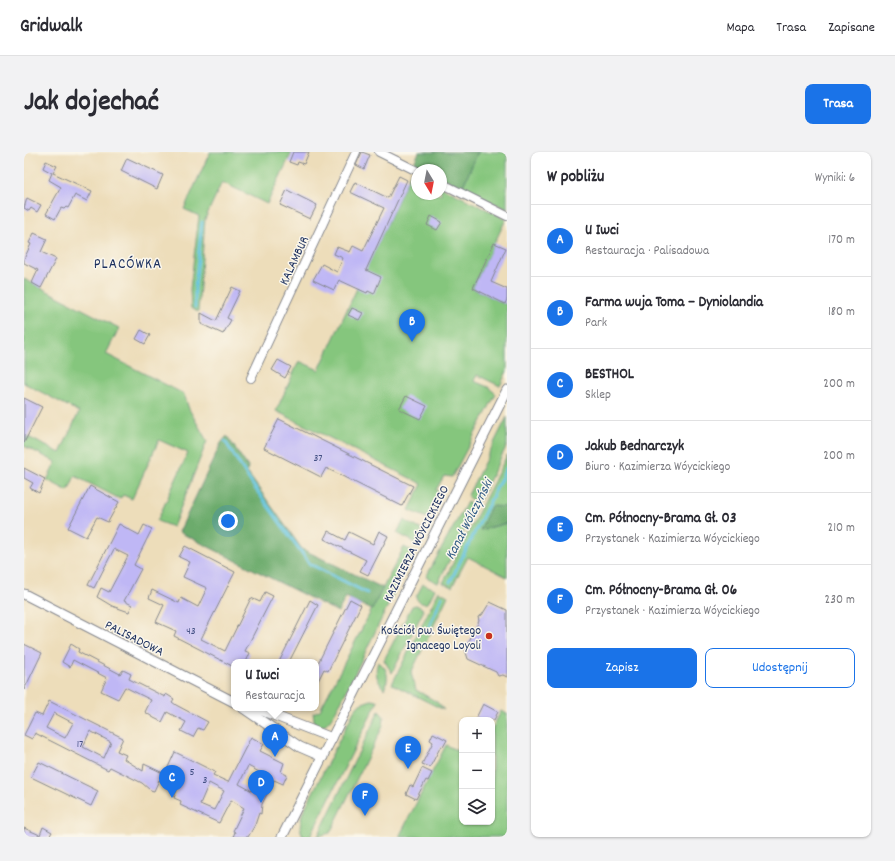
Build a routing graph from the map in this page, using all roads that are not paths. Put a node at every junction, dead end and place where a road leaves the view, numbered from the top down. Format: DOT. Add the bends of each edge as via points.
graph roads {
  1 [pos="356,152"];
  2 [pos="379,152"];
  3 [pos="411,168"];
  4 [pos="447,186"];
  5 [pos="507,216"];
  6 [pos="251,378"];
  7 [pos="507,390"];
  8 [pos="24,594"];
  9 [pos="231,700"];
  10 [pos="247,711"];
  11 [pos="263,711"];
  12 [pos="332,738"];
  13 [pos="323,757"];
  14 [pos="282,837"];
  1 -- 6 [label="street, KALAMBUR"];
  2 -- 3 [label="street"];
  4 -- 5 [label="street"];
  7 -- 12 [label="street, KAZIMIERZA WÓYCICKIEGO"];
  8 -- 9 [label="street, PALISADOWA"];
  10 -- 13 [label="street" via="300,747"];
  11 -- 12 [label="street"];
  12 -- 13 [label="street, KAZIMIERZA WÓYCICKIEGO"];
  13 -- 14 [label="street, KAZIMIERZA WÓYCICKIEGO"];
}
